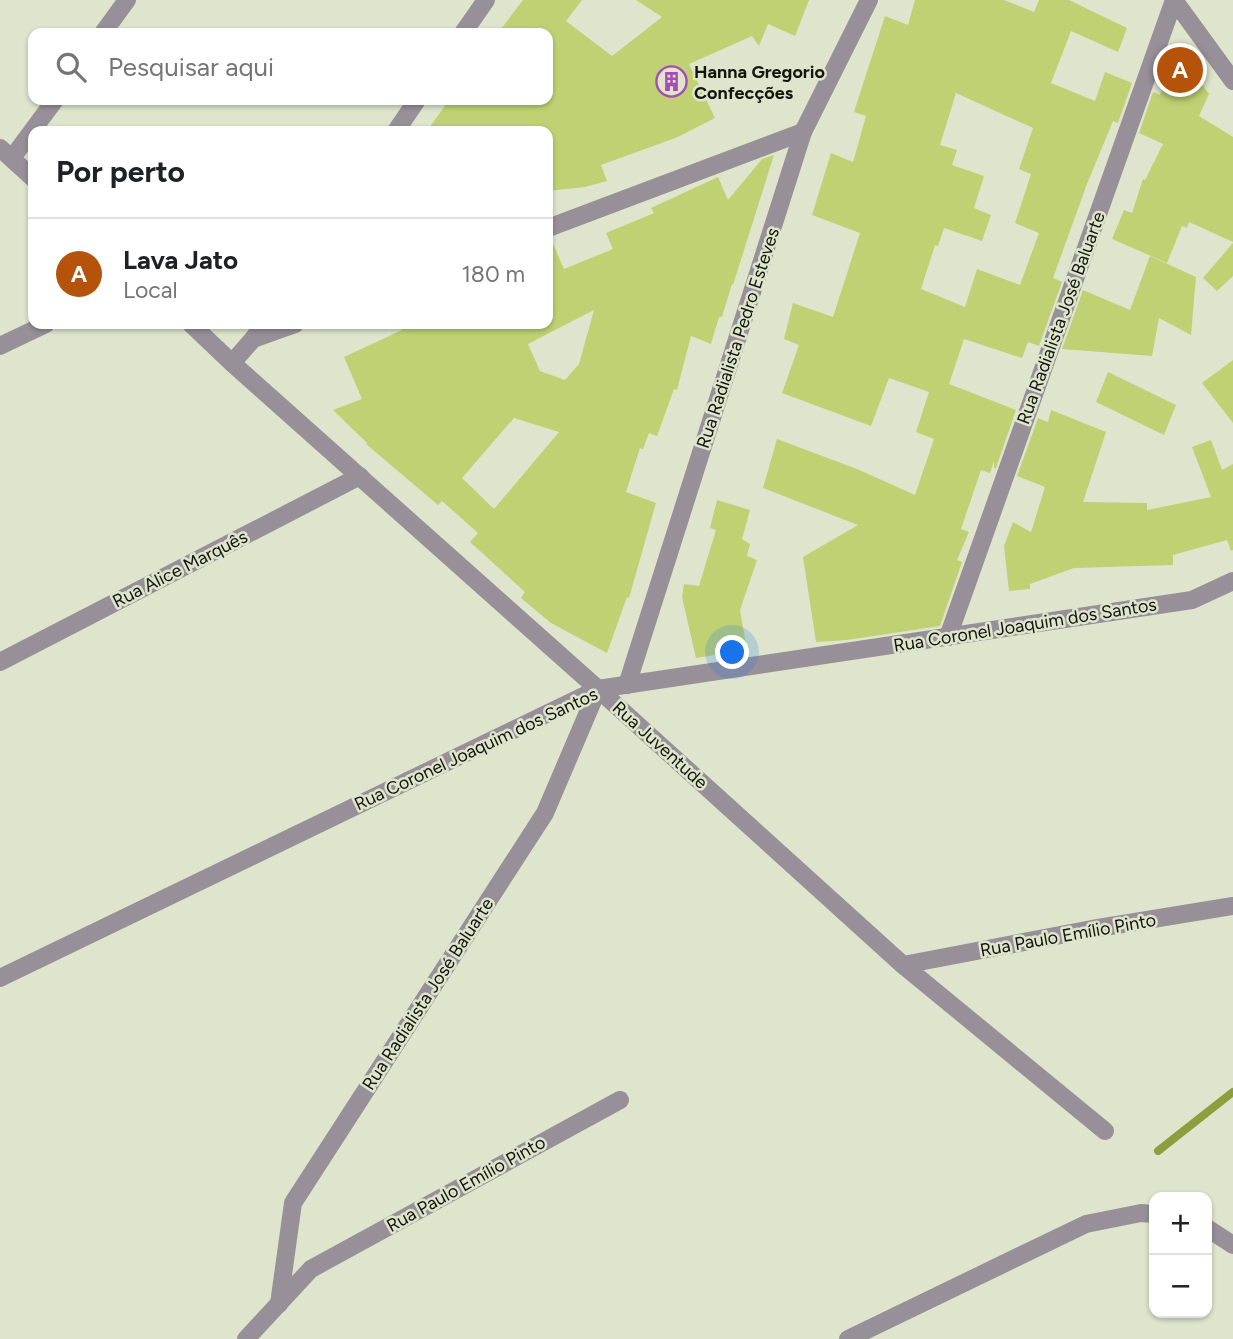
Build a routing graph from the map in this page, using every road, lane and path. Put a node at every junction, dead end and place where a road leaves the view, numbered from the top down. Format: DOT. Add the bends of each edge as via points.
graph roads {
  1 [pos="127,0"];
  2 [pos="486,0"];
  3 [pos="869,0"];
  4 [pos="1174,0"];
  5 [pos="107,28"];
  6 [pos="466,28"];
  7 [pos="1233,81"];
  8 [pos="50,105"];
  9 [pos="414,105"];
  10 [pos="31,126"];
  11 [pos="399,126"];
  12 [pos="28,129"];
  13 [pos="803,132"];
  14 [pos="6,153"];
  15 [pos="28,173"];
  16 [pos="553,226"];
  17 [pos="36,329"];
  18 [pos="196,329"];
  19 [pos="261,329"];
  20 [pos="282,329"];
  21 [pos="253,340"];
  22 [pos="0,346"];
  23 [pos="232,363"];
  24 [pos="360,476"];
  25 [pos="1233,581"];
  26 [pos="948,637"];
  27 [pos="0,662"];
  28 [pos="627,685"];
  29 [pos="598,689"];
  30 [pos="1233,906"];
  31 [pos="903,965"];
  32 [pos="0,978"];
  33 [pos="620,1100"];
  34 [pos="1105,1131"];
  35 [pos="1149,1214"];
  36 [pos="1212,1231"];
  37 [pos="1233,1245"];
  38 [pos="279,1304"];
  39 [pos="246,1339"];
  40 [pos="848,1339"];
  1 -- 5 [label="street"];
  2 -- 6 [label="street"];
  3 -- 13 [label="street, Rua Radialista Pedro Esteves"];
  4 -- 7 [label="street"];
  4 -- 26 [label="street, Rua Radialista José Baluarte"];
  8 -- 10 [label="street"];
  9 -- 11 [label="street"];
  12 -- 14 [label="street"];
  13 -- 16 [label="street"];
  13 -- 28 [label="street, Rua Radialista Pedro Esteves"];
  14 -- 15 [label="street"];
  17 -- 22 [label="street"];
  18 -- 23 [label="street, Rua Juventude"];
  19 -- 21 [label="street"];
  20 -- 21 [label="street"];
  21 -- 23 [label="street"];
  23 -- 24 [label="street, Rua Juventude"];
  24 -- 27 [label="street, Rua Alice Marquês"];
  24 -- 29 [label="street, Rua Juventude"];
  25 -- 26 [label="street, Rua Coronel Joaquim dos Santos" via="1192,600"];
  26 -- 28 [label="street, Rua Coronel Joaquim dos Santos"];
  28 -- 29 [label="street, Rua Coronel Joaquim dos Santos"];
  29 -- 31 [label="street, Rua Juventude"];
  29 -- 32 [label="street, Rua Coronel Joaquim dos Santos"];
  29 -- 38 [label="street, Rua Radialista José Baluarte" via="545,813 293,1203"];
  30 -- 31 [label="street, Rua Paulo Emílio Pinto"];
  31 -- 34 [label="street, Rua Juventude"];
  33 -- 38 [label="street, Rua Paulo Emílio Pinto" via="311,1269"];
  35 -- 40 [label="street" via="1086,1224"];
  36 -- 37 [label="street"];
  38 -- 39 [label="street"];
}
